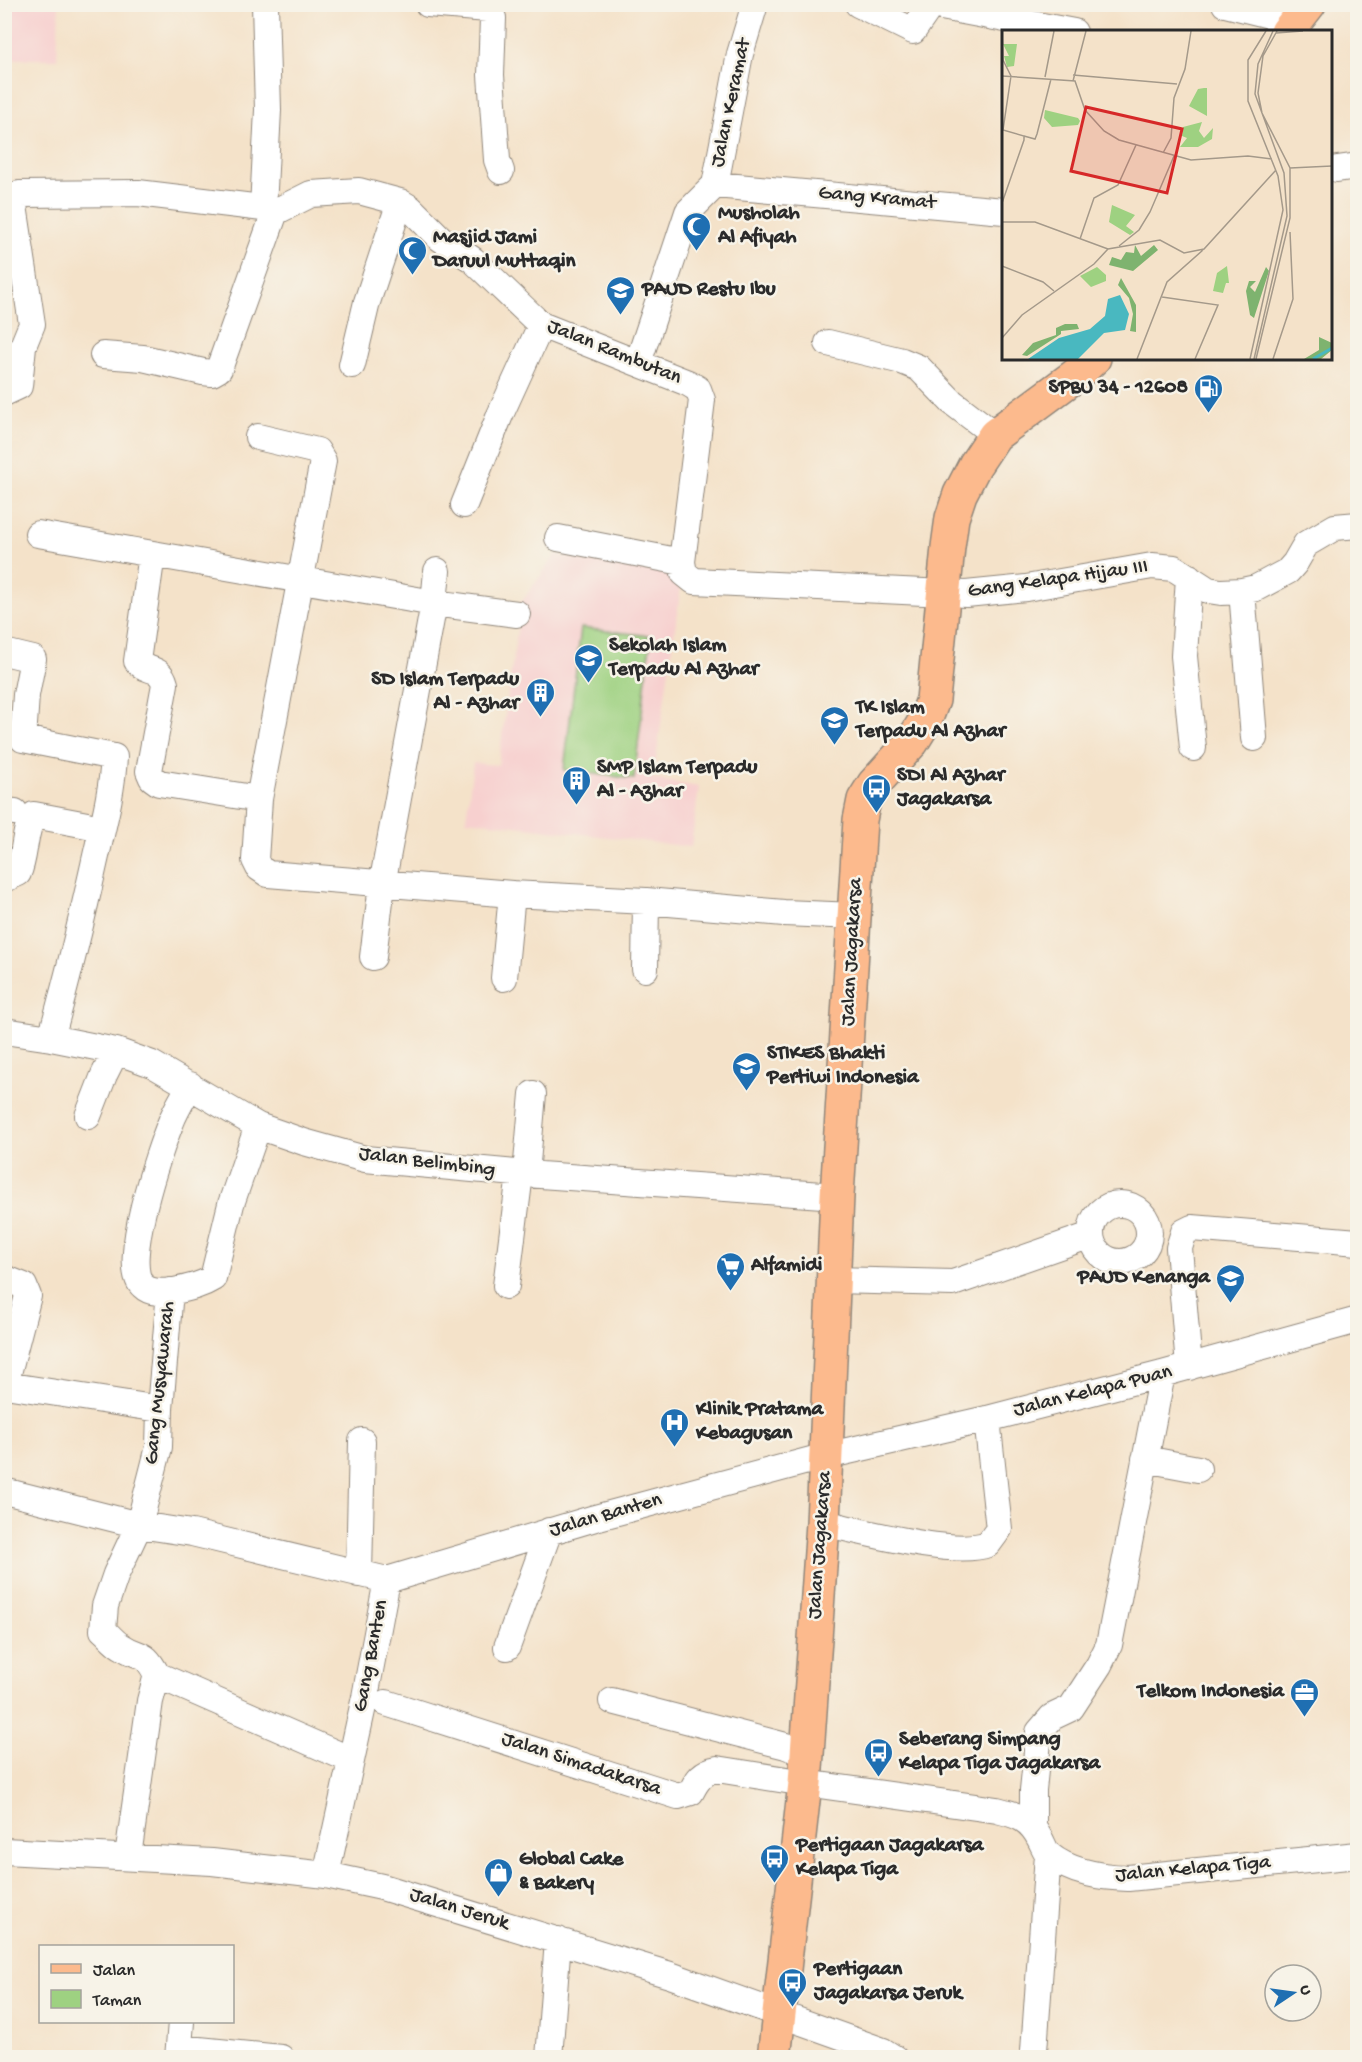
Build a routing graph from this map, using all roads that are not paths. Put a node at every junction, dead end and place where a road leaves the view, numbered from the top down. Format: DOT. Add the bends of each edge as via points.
graph roads {
  1 [pos="265,4"];
  2 [pos="428,4"];
  3 [pos="755,4"];
  4 [pos="858,4"];
  5 [pos="1225,4"];
  6 [pos="488,7"];
  7 [pos="1296,20"];
  8 [pos="1064,30"];
  9 [pos="501,171"];
  10 [pos="715,185"];
  11 [pos="400,202"];
  12 [pos="269,210"];
  13 [pos="1002,211"];
  14 [pos="541,325"];
  15 [pos="828,343"];
  16 [pos="14,345"];
  17 [pos="103,355"];
  18 [pos="1092,360"];
  19 [pos="638,363"];
  20 [pos="352,365"];
  21 [pos="4,393"];
  22 [pos="995,435"];
  23 [pos="258,437"];
  24 [pos="464,505"];
  25 [pos="1358,525"];
  26 [pos="38,534"];
  27 [pos="558,538"];
  28 [pos="152,554"];
  29 [pos="682,562"];
  30 [pos="437,571"];
  31 [pos="1189,577"];
  32 [pos="300,580"];
  33 [pos="1242,591"];
  34 [pos="944,595"];
  35 [pos="434,603"];
  36 [pos="517,614"];
  37 [pos="4,652"];
  38 [pos="1254,738"];
  39 [pos="1193,748"];
  40 [pos="259,799"];
  41 [pos="87,825"];
  42 [pos="4,875"];
  43 [pos="382,885"];
  44 [pos="512,894"];
  45 [pos="646,901"];
  46 [pos="855,916"];
  47 [pos="373,957"];
  48 [pos="645,969"];
  49 [pos="504,978"];
  50 [pos="4,1031"];
  51 [pos="51,1038"];
  52 [pos="116,1051"];
  53 [pos="190,1085"];
  54 [pos="533,1094"];
  55 [pos="88,1116"];
  56 [pos="258,1126"];
  57 [pos="523,1174"];
  58 [pos="837,1196"];
  59 [pos="1090,1235"];
  60 [pos="1358,1242"];
  61 [pos="4,1278"];
  62 [pos="834,1280"];
  63 [pos="506,1286"];
  64 [pos="170,1291"];
  65 [pos="1358,1320"];
  66 [pos="1189,1367"];
  67 [pos="1162,1374"];
  68 [pos="5,1386"];
  69 [pos="160,1409"];
  70 [pos="987,1419"];
  71 [pos="362,1441"];
  72 [pos="826,1456"];
  73 [pos="1146,1459"];
  74 [pos="1198,1469"];
  75 [pos="4,1491"];
  76 [pos="823,1523"];
  77 [pos="139,1525"];
  78 [pos="549,1531"];
  79 [pos="359,1574"];
  80 [pos="387,1580"];
  81 [pos="507,1647"];
  82 [pos="157,1675"];
  83 [pos="612,1701"];
  84 [pos="386,1703"];
  85 [pos="351,1760"];
  86 [pos="806,1769"];
  87 [pos="1033,1826"];
  88 [pos="4,1851"];
  89 [pos="1048,1854"];
  90 [pos="128,1856"];
  91 [pos="1358,1856"];
  92 [pos="326,1875"];
  93 [pos="558,1940"];
  94 [pos="778,2014"];
  95 [pos="181,2023"];
  96 [pos="178,2053"];
  97 [pos="281,2058"];
  98 [pos="549,2058"];
  99 [pos="774,2058"];
  100 [pos="894,2058"];
  101 [pos="1036,2058"];
  1 -- 12 [label="street"];
  2 -- 6 [label="street"];
  3 -- 10 [label="street, Jalan Keramat" via="740,54"];
  4 -- 8 [label="street" via="913,31 931,4"];
  5 -- 7 [label="street"];
  6 -- 9 [label="street" via="493,18 490,75"];
  10 -- 13 [label="street, Gang Kramat"];
  10 -- 19 [label="street, Jalan Keramat" via="688,212"];
  11 -- 12 [label="street, Jalan Rambutan" via="359,191 311,194"];
  11 -- 14 [label="street, Jalan Rambutan" via="440,238 473,260"];
  11 -- 20 [label="street" via="367,302"];
  12 -- 16 [label="street" via="138,193 19,194 13,199 32,324"];
  12 -- 17 [label="street" via="219,369 202,372 143,358"];
  14 -- 19 [label="street, Jalan Rambutan"];
  14 -- 24 [label="street"];
  15 -- 22 [label="street" via="919,368 952,402"];
  16 -- 21 [label="street" via="19,386"];
  18 -- 22 [label="main road, Jalan Jagakarsa"];
  19 -- 29 [label="street, Jalan Rambutan" via="688,383 698,389 702,400"];
  22 -- 34 [label="main road, Jalan Jagakarsa" via="975,465 952,518"];
  23 -- 32 [label="street" via="316,451 323,461"];
  25 -- 33 [label="street, Gang Kelapa Hijau III" via="1335,527 1306,544 1288,570 1256,588"];
  26 -- 28 [label="street"];
  27 -- 29 [label="street"];
  28 -- 32 [label="street"];
  28 -- 40 [label="street" via="137,661 156,670 165,684 149,771 159,783"];
  29 -- 34 [label="street" via="684,573 694,581"];
  30 -- 35 [label="street"];
  31 -- 33 [label="street, Gang Kelapa Hijau III" via="1208,590"];
  31 -- 34 [label="street, Gang Kelapa Hijau III" via="1174,568 1152,566 1002,592"];
  31 -- 39 [label="street" via="1184,656"];
  32 -- 35 [label="street"];
  32 -- 40 [label="street"];
  33 -- 38 [label="street"];
  34 -- 46 [label="main road, Jalan Jagakarsa" via="933,700 925,721 864,800"];
  35 -- 36 [label="street"];
  35 -- 43 [label="street"];
  37 -- 51 [label="street" via="33,659 23,739 114,757 95,863"];
  40 -- 43 [label="street" via="255,860 259,868 268,874"];
  41 -- 42 [label="street" via="34,815 18,873"];
  43 -- 44 [label="street"];
  43 -- 47 [label="street"];
  44 -- 45 [label="street"];
  44 -- 49 [label="street"];
  45 -- 46 [label="street"];
  45 -- 48 [label="street"];
  46 -- 58 [label="main road, Jalan Jagakarsa"];
  50 -- 51 [label="street, Jalan Belimbing"];
  51 -- 52 [label="street, Jalan Belimbing"];
  52 -- 53 [label="street, Jalan Belimbing" via="152,1064"];
  52 -- 55 [label="street"];
  53 -- 56 [label="street, Jalan Belimbing"];
  53 -- 64 [label="street" via="171,1123 136,1240 137,1278 143,1287 156,1292"];
  54 -- 57 [label="street"];
  56 -- 57 [label="street, Jalan Belimbing" via="365,1159"];
  56 -- 64 [label="street, Gang Musyawarah" via="231,1204 213,1278 198,1286"];
  57 -- 58 [label="street, Jalan Belimbing"];
  57 -- 63 [label="street"];
  58 -- 62 [label="main road, Jalan Jagakarsa"];
  59 -- 62 [label="street" via="953,1283"];
  60 -- 66 [label="street" via="1192,1228 1184,1232 1179,1248"];
  61 -- 68 [label="street" via="24,1286 28,1296"];
  62 -- 72 [label="main road, Jalan Jagakarsa"];
  64 -- 69 [label="street, Gang Musyawarah"];
  65 -- 66 [label="street, Jalan Kelapa Puan"];
  66 -- 67 [label="street, Jalan Kelapa Puan"];
  67 -- 70 [label="street, Jalan Kelapa Puan"];
  67 -- 73 [label="street"];
  68 -- 69 [label="street"];
  69 -- 77 [label="street, Gang Musyawarah" via="159,1448"];
  70 -- 72 [label="street, Jalan Kelapa Puan"];
  70 -- 76 [label="street" via="999,1528 988,1544 972,1548 935,1546"];
  71 -- 79 [label="street"];
  72 -- 76 [label="main road, Jalan Jagakarsa"];
  72 -- 78 [label="street, Jalan Banten"];
  73 -- 74 [label="street"];
  73 -- 87 [label="street" via="1109,1645 1071,1708 1052,1717 1039,1732"];
  75 -- 77 [label="street, Gang Banten"];
  76 -- 86 [label="main road, Jalan Jagakarsa"];
  77 -- 79 [label="street, Gang Banten" via="192,1533"];
  77 -- 82 [label="street, Gang Musyawarah" via="105,1606 103,1630 121,1647 142,1655"];
  78 -- 80 [label="street, Jalan Banten"];
  78 -- 81 [label="street"];
  79 -- 80 [label="street, Gang Banten"];
  80 -- 85 [label="street, Gang Banten"];
  82 -- 85 [label="street"];
  82 -- 90 [label="street"];
  83 -- 86 [label="street" via="786,1746"];
  84 -- 86 [label="street, Jalan Simadakarsa" via="678,1796 691,1792 703,1774 717,1769"];
  85 -- 92 [label="street, Gang Banten"];
  86 -- 87 [label="street" via="1016,1814"];
  86 -- 94 [label="main road, Jalan Jagakarsa"];
  87 -- 89 [label="street"];
  88 -- 90 [label="street, Jalan Jeruk"];
  89 -- 91 [label="street, Jalan Kelapa Tiga" via="1090,1875 1128,1878"];
  89 -- 101 [label="street"];
  90 -- 92 [label="street, Jalan Jeruk"];
  92 -- 93 [label="street, Jalan Jeruk" via="382,1887"];
  93 -- 94 [label="street, Jalan Jeruk"];
  93 -- 98 [label="street"];
  94 -- 99 [label="main road, Jalan Jagakarsa"];
  94 -- 100 [label="street, Jalan Jeruk"];
  95 -- 96 [label="street"];
  96 -- 97 [label="street"];
}
